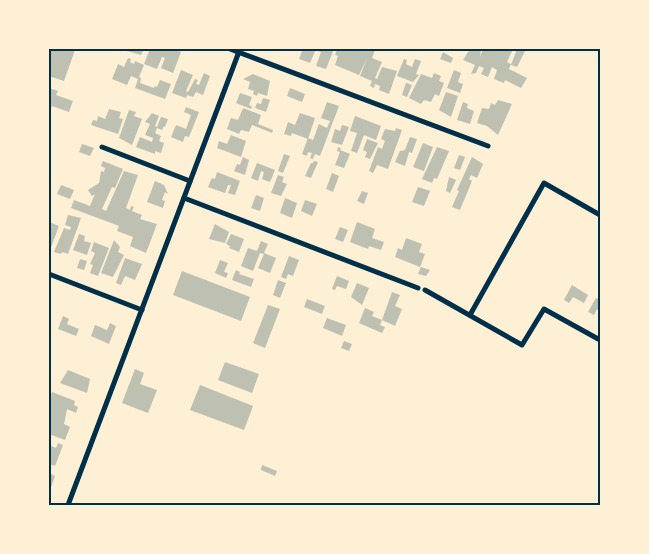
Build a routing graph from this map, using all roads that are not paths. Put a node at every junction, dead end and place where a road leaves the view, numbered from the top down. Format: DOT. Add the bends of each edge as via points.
graph roads {
  1 [pos="230,49"];
  2 [pos="240,50"];
  3 [pos="488,146"];
  4 [pos="102,147"];
  5 [pos="190,181"];
  6 [pos="184,198"];
  7 [pos="600,215"];
  8 [pos="49,274"];
  9 [pos="418,288"];
  10 [pos="425,290"];
  11 [pos="142,310"];
  12 [pos="470,315"];
  13 [pos="600,340"];
  14 [pos="68,505"];
  1 -- 2 [label="street"];
  2 -- 3 [label="street"];
  2 -- 5 [label="street"];
  4 -- 5 [label="street"];
  5 -- 6 [label="street"];
  6 -- 9 [label="street"];
  6 -- 11 [label="street"];
  7 -- 12 [label="street" via="544,183"];
  8 -- 11 [label="street"];
  10 -- 12 [label="street"];
  11 -- 14 [label="street"];
  12 -- 13 [label="street" via="522,345 544,309"];
}
